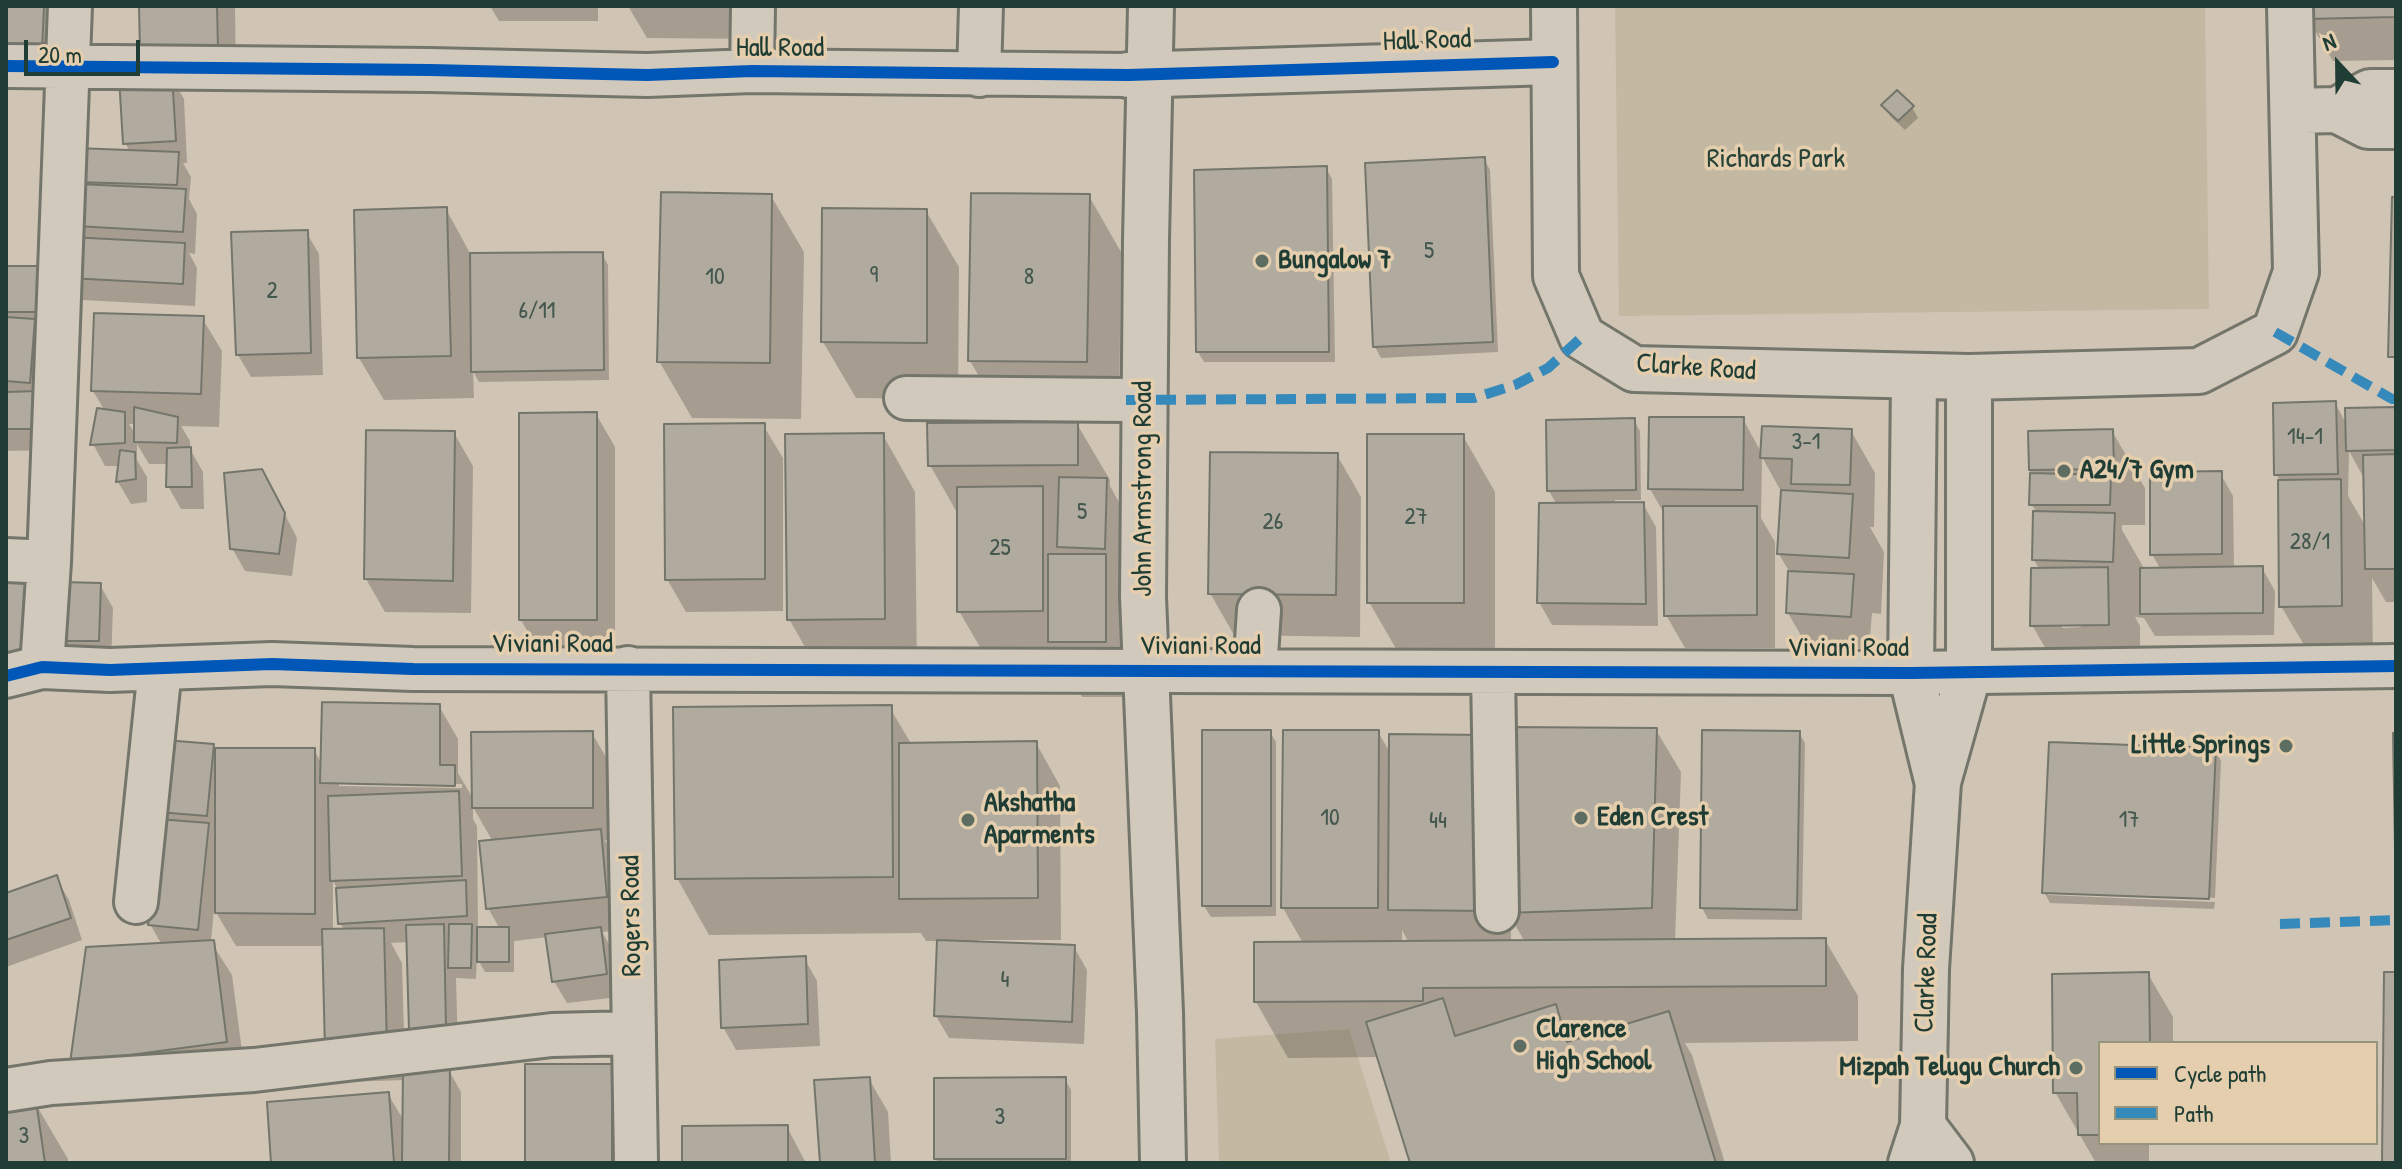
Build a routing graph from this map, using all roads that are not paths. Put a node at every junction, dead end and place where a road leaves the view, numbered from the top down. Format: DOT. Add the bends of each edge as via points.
graph roads {
  1 [pos="70,6"];
  2 [pos="753,6"];
  3 [pos="981,6"];
  4 [pos="1129,6"];
  5 [pos="1151,6"];
  6 [pos="1554,6"];
  7 [pos="2290,6"];
  8 [pos="1553,62"];
  9 [pos="6,66"];
  10 [pos="67,67"];
  11 [pos="752,71"];
  12 [pos="979,75"];
  13 [pos="1139,75"];
  14 [pos="2396,92"];
  15 [pos="2337,110"];
  16 [pos="2293,111"];
  17 [pos="2396,126"];
  18 [pos="1914,377"];
  19 [pos="1969,377"];
  20 [pos="906,398"];
  21 [pos="1126,400"];
  22 [pos="6,560"];
  23 [pos="49,562"];
  24 [pos="1259,610"];
  25 [pos="2396,666"];
  26 [pos="160,668"];
  27 [pos="628,668"];
  28 [pos="24,671"];
  29 [pos="1137,671"];
  30 [pos="1255,671"];
  31 [pos="1493,672"];
  32 [pos="1969,672"];
  33 [pos="1911,673"];
  34 [pos="1938,782"];
  35 [pos="136,902"];
  36 [pos="1497,911"];
  37 [pos="634,1033"];
  38 [pos="6,1090"];
  39 [pos="1917,1144"];
  40 [pos="636,1163"];
  41 [pos="1136,1163"];
  42 [pos="1163,1163"];
  43 [pos="1951,1163"];
  1 -- 10 [label="street"];
  2 -- 11 [label="street"];
  3 -- 12 [label="street"];
  4 -- 13 [label="main road, John Armstrong Road"];
  5 -- 13 [label="main road, John Armstrong Road"];
  6 -- 8 [label="main road, Clarke Road"];
  7 -- 16 [label="main road, Clarke Road"];
  8 -- 13 [label="main road, Hall Road"];
  8 -- 18 [label="main road, Clarke Road" via="1556,276 1582,337 1634,369"];
  9 -- 10 [label="street, Hall Road"];
  10 -- 11 [label="street, Hall Road" via="647,75"];
  10 -- 23 [label="street"];
  11 -- 12 [label="street, Hall Road"];
  12 -- 13 [label="street, Hall Road"];
  13 -- 21 [label="main road, John Armstrong Road"];
  13 -- 29 [label="main road, John Armstrong Road" via="1143,582"];
  14 -- 15 [label="main road" via="2370,92"];
  15 -- 16 [label="main road"];
  15 -- 17 [label="main road" via="2368,126"];
  16 -- 19 [label="main road, Clarke Road" via="2296,272 2275,332 2199,371"];
  18 -- 19 [label="main road, Clarke Road"];
  18 -- 33 [label="main road, Clarke Road"];
  19 -- 32 [label="main road, Clarke Road"];
  20 -- 21 [label="street"];
  21 -- 29 [label="main road, John Armstrong Road"];
  22 -- 23 [label="street"];
  23 -- 28 [label="street"];
  24 -- 30 [label="street"];
  25 -- 32 [label="street, Viviani Road"];
  26 -- 27 [label="street, Viviani Road"];
  26 -- 28 [label="street, Viviani Road"];
  26 -- 35 [label="street"];
  27 -- 29 [label="street, Viviani Road"];
  27 -- 37 [label="street, Rogers Road"];
  29 -- 30 [label="street, Viviani Road"];
  29 -- 41 [label="main road, John Armstrong Road"];
  29 -- 42 [label="main road, John Armstrong Road" via="1160,1013"];
  30 -- 31 [label="street, Viviani Road"];
  31 -- 33 [label="street, Viviani Road"];
  31 -- 36 [label="street"];
  32 -- 33 [label="street, Viviani Road"];
  32 -- 34 [label="main road, Clarke Road"];
  33 -- 34 [label="main road, Clarke Road"];
  34 -- 39 [label="main road, Clarke Road"];
  37 -- 38 [label="street" via="552,1035 254,1070"];
  37 -- 40 [label="street, Rogers Road"];
  39 -- 43 [label="main road"];
}
